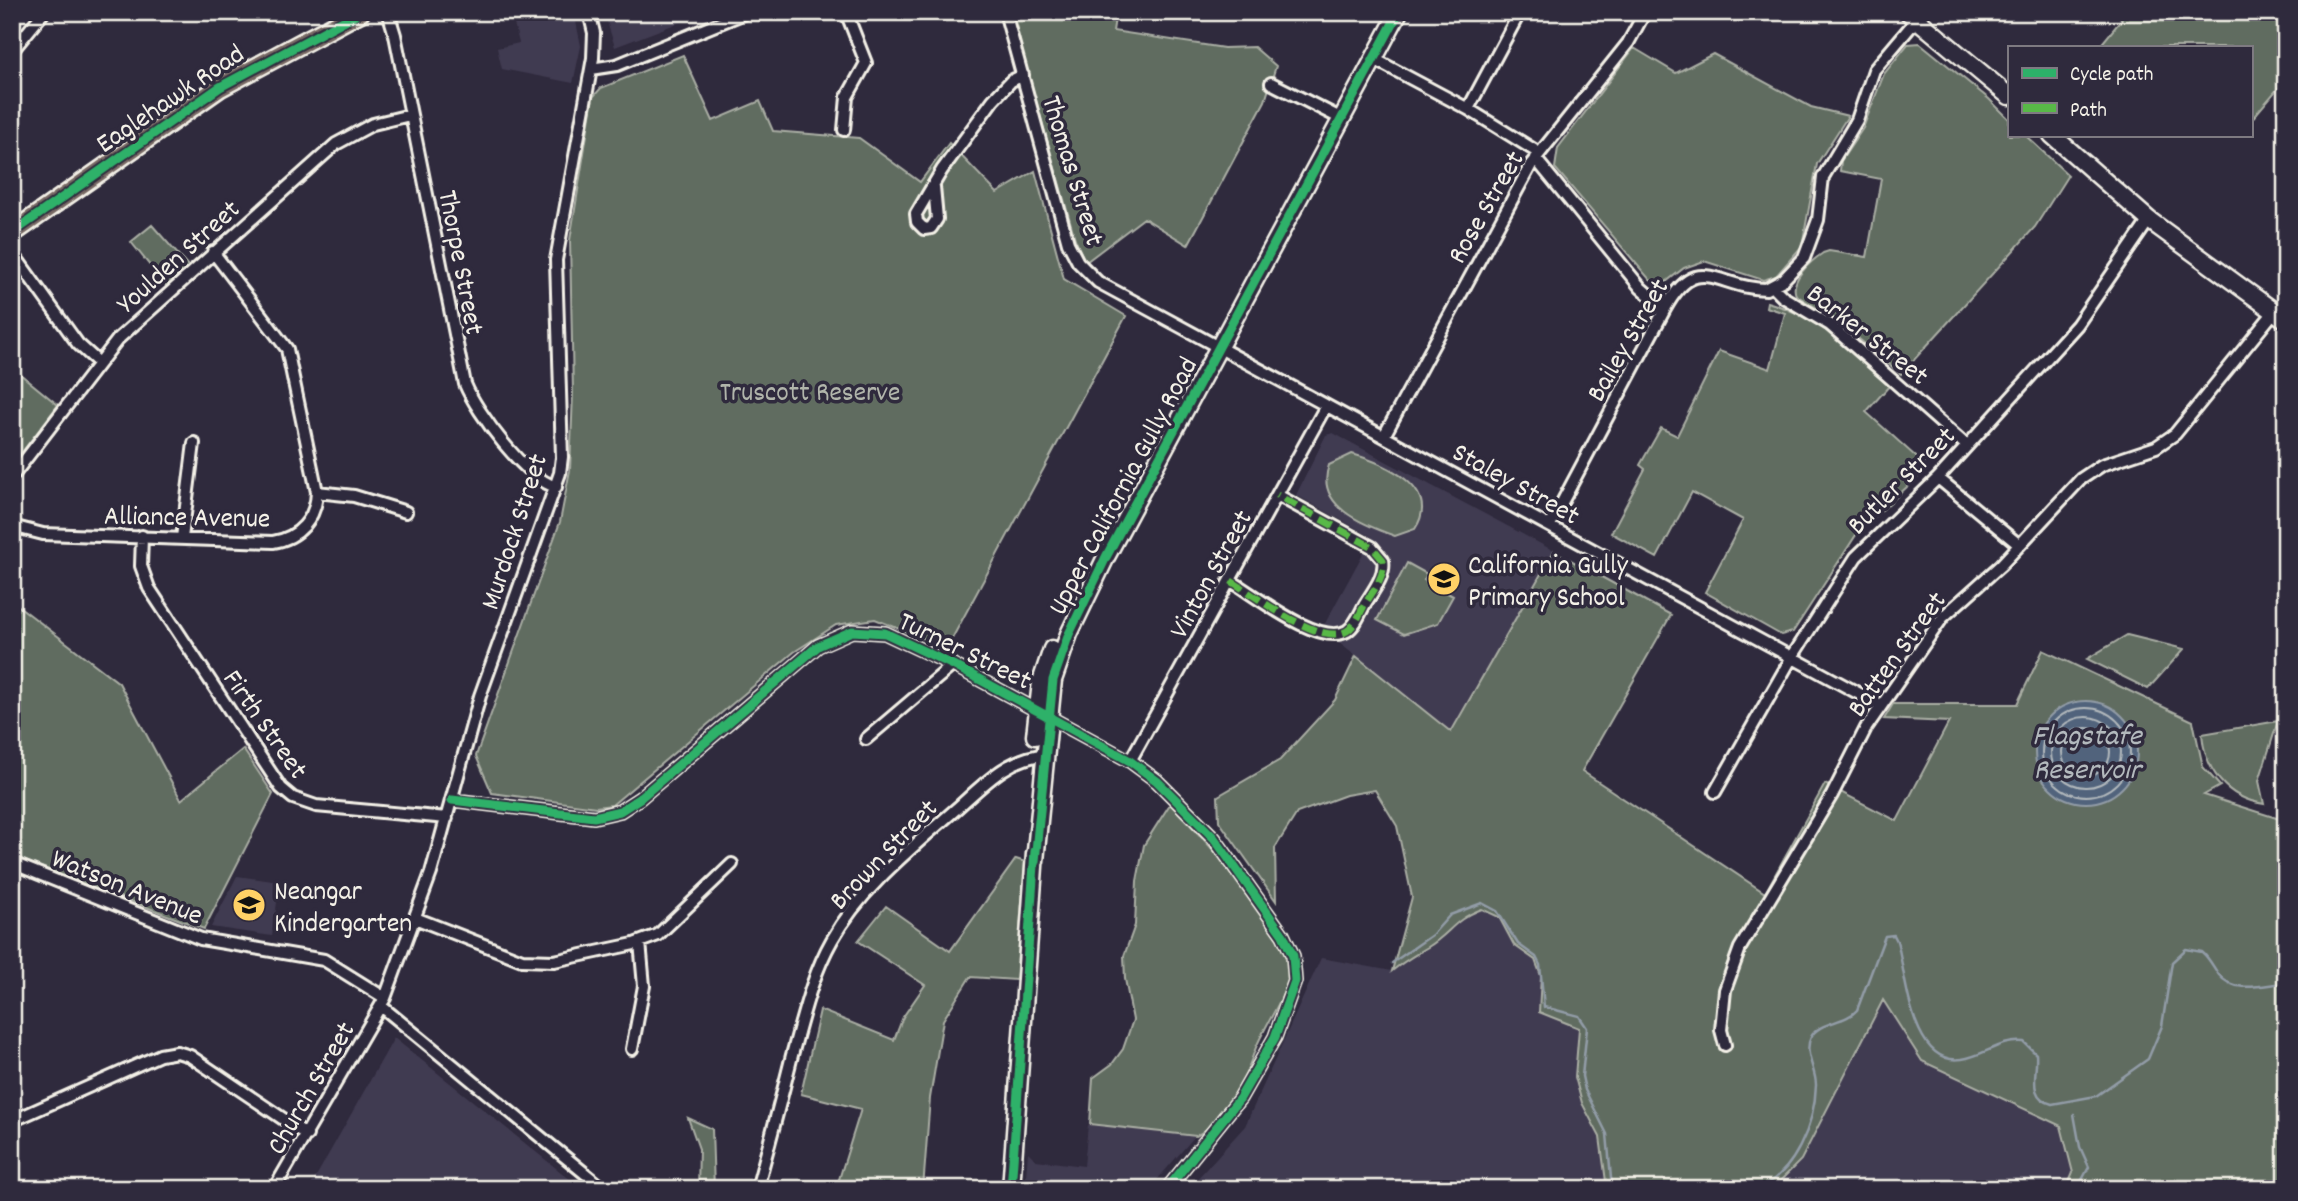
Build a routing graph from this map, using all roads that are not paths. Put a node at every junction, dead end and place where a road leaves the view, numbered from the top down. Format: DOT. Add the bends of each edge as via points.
graph roads {
  1 [pos="44,12"];
  2 [pos="360,12"];
  3 [pos="388,12"];
  4 [pos="589,12"];
  5 [pos="747,12"];
  6 [pos="846,12"];
  7 [pos="1006,12"];
  8 [pos="1399,12"];
  9 [pos="1520,12"];
  10 [pos="1645,12"];
  11 [pos="1916,14"];
  12 [pos="12,51"];
  13 [pos="1374,59"];
  14 [pos="591,69"];
  15 [pos="1023,75"];
  16 [pos="1271,83"];
  17 [pos="2008,95"];
  18 [pos="1468,109"];
  19 [pos="410,115"];
  20 [pos="1342,119"];
  21 [pos="844,130"];
  22 [pos="2053,136"];
  23 [pos="1537,156"];
  24 [pos="934,187"];
  25 [pos="2149,220"];
  26 [pos="12,233"];
  27 [pos="12,252"];
  28 [pos="213,252"];
  29 [pos="1773,286"];
  30 [pos="1665,309"];
  31 [pos="2280,316"];
  32 [pos="1218,349"];
  33 [pos="98,362"];
  34 [pos="1326,406"];
  35 [pos="1384,436"];
  36 [pos="194,443"];
  37 [pos="1966,445"];
  38 [pos="12,477"];
  39 [pos="1938,478"];
  40 [pos="556,487"];
  41 [pos="317,492"];
  42 [pos="1277,495"];
  43 [pos="407,512"];
  44 [pos="1550,525"];
  45 [pos="12,526"];
  46 [pos="142,536"];
  47 [pos="182,538"];
  48 [pos="2018,544"];
  49 [pos="1231,581"];
  50 [pos="1792,657"];
  51 [pos="953,665"];
  52 [pos="1880,705"];
  53 [pos="1042,712"];
  54 [pos="866,739"];
  55 [pos="1040,755"];
  56 [pos="1130,761"];
  57 [pos="1714,792"];
  58 [pos="452,800"];
  59 [pos="447,818"];
  60 [pos="12,863"];
  61 [pos="733,864"];
  62 [pos="415,918"];
  63 [pos="640,942"];
  64 [pos="383,1002"];
  65 [pos="1725,1045"];
  66 [pos="632,1049"];
  67 [pos="12,1121"];
  68 [pos="307,1135"];
  69 [pos="274,1189"];
  70 [pos="604,1189"];
  71 [pos="757,1189"];
  72 [pos="1011,1189"];
  73 [pos="1167,1189"];
  1 -- 12 [label="street"];
  2 -- 26 [label="main road, Eaglehawk Road" via="220,87"];
  3 -- 19 [label="street, Thorpe Street"];
  4 -- 14 [label="street, Murdock Street" via="594,42"];
  5 -- 14 [label="street" via="617,65"];
  6 -- 21 [label="street" via="866,63 847,97"];
  7 -- 15 [label="street, Thomas Street"];
  8 -- 13 [label="street, Upper California Gully Road"];
  9 -- 18 [label="street"];
  10 -- 23 [label="street, Rose Street" via="1628,43"];
  11 -- 17 [label="street"];
  11 -- 29 [label="street" via="1874,70 1857,120 1823,177 1818,220 1808,251 1791,273"];
  13 -- 18 [label="street"];
  13 -- 20 [label="street, Upper California Gully Road"];
  14 -- 40 [label="street, Murdock Street" via="556,260 562,457"];
  15 -- 24 [label="street" via="993,100"];
  15 -- 32 [label="street, Thomas Street" via="1068,243 1078,262 1109,290"];
  16 -- 20 [label="street"];
  18 -- 23 [label="street"];
  19 -- 28 [label="street, Youlden Street" via="373,124 336,144"];
  19 -- 40 [label="street, Thorpe Street" via="465,384 476,406 532,475"];
  20 -- 32 [label="street, Upper California Gully Road"];
  22 -- 25 [label="street"];
  23 -- 30 [label="street" via="1641,288"];
  23 -- 35 [label="street, Rose Street"];
  25 -- 31 [label="street"];
  25 -- 37 [label="street, Butler Street" via="2077,325"];
  27 -- 33 [label="street" via="81,349"];
  28 -- 33 [label="street, Youlden Street"];
  28 -- 41 [label="street" via="287,349"];
  29 -- 30 [label="street, Bailey Street" via="1758,289 1712,275 1695,276 1678,287"];
  29 -- 37 [label="street, Barker Street" via="1843,335"];
  30 -- 44 [label="street, Bailey Street"];
  31 -- 48 [label="street, Batten Street" via="2175,435 2157,447 2091,472"];
  32 -- 34 [label="street, Staley Street"];
  32 -- 53 [label="street, Upper California Gully Road" via="1107,557 1057,637 1045,668"];
  33 -- 38 [label="street, Youlden Street"];
  34 -- 35 [label="street, Staley Street"];
  34 -- 42 [label="street, Vinton Street"];
  35 -- 44 [label="street, Staley Street"];
  36 -- 47 [label="street"];
  37 -- 39 [label="street, Butler Street"];
  39 -- 48 [label="street"];
  39 -- 50 [label="street, Butler Street" via="1856,556"];
  40 -- 58 [label="street, Murdock Street" via="480,696"];
  41 -- 43 [label="street" via="354,496"];
  41 -- 47 [label="street, Alliance Avenue" via="302,530 285,539"];
  42 -- 49 [label="street, Vinton Street"];
  42 -- 49 [label="street" via="1372,547 1383,560 1382,574 1352,626 1328,635 1317,633"];
  44 -- 50 [label="street, Staley Street"];
  45 -- 46 [label="street, Alliance Avenue" via="43,534"];
  46 -- 47 [label="street, Alliance Avenue"];
  46 -- 59 [label="street, Firth Street" via="141,566 149,588 281,788 316,806"];
  48 -- 52 [label="street, Batten Street" via="1995,572 1944,617"];
  49 -- 56 [label="street, Vinton Street"];
  50 -- 52 [label="street, Staley Street"];
  50 -- 57 [label="street, Butler Street"];
  51 -- 53 [label="street, Turner Street"];
  51 -- 54 [label="street"];
  51 -- 58 [label="street, Turner Street" via="885,633 852,631 818,646 620,811 584,817"];
  52 -- 65 [label="street, Batten Street" via="1734,961 1722,1013"];
  53 -- 55 [label="street, Upper California Gully Road"];
  53 -- 56 [label="street, Turner Street"];
  55 -- 71 [label="street, Brown Street" via="1000,772 922,840 880,880 833,938 804,1012"];
  55 -- 72 [label="street, Upper California Gully Road"];
  56 -- 73 [label="street, Turner Street" via="1157,781 1221,846 1293,956 1293,989 1261,1066 1230,1113"];
  58 -- 59 [label="street, Murdock Street"];
  59 -- 62 [label="street, Murdock Street"];
  60 -- 64 [label="street, Watson Avenue" via="201,939 324,960"];
  61 -- 63 [label="street" via="669,927"];
  62 -- 63 [label="street" via="529,961 554,961"];
  62 -- 64 [label="street, Murdock Street"];
  63 -- 66 [label="street" via="644,986"];
  64 -- 68 [label="street, Church Street"];
  64 -- 70 [label="street, Watson Avenue"];
  67 -- 68 [label="street" via="160,1055 177,1052 190,1056"];
  68 -- 69 [label="street, Church Street"];
}
